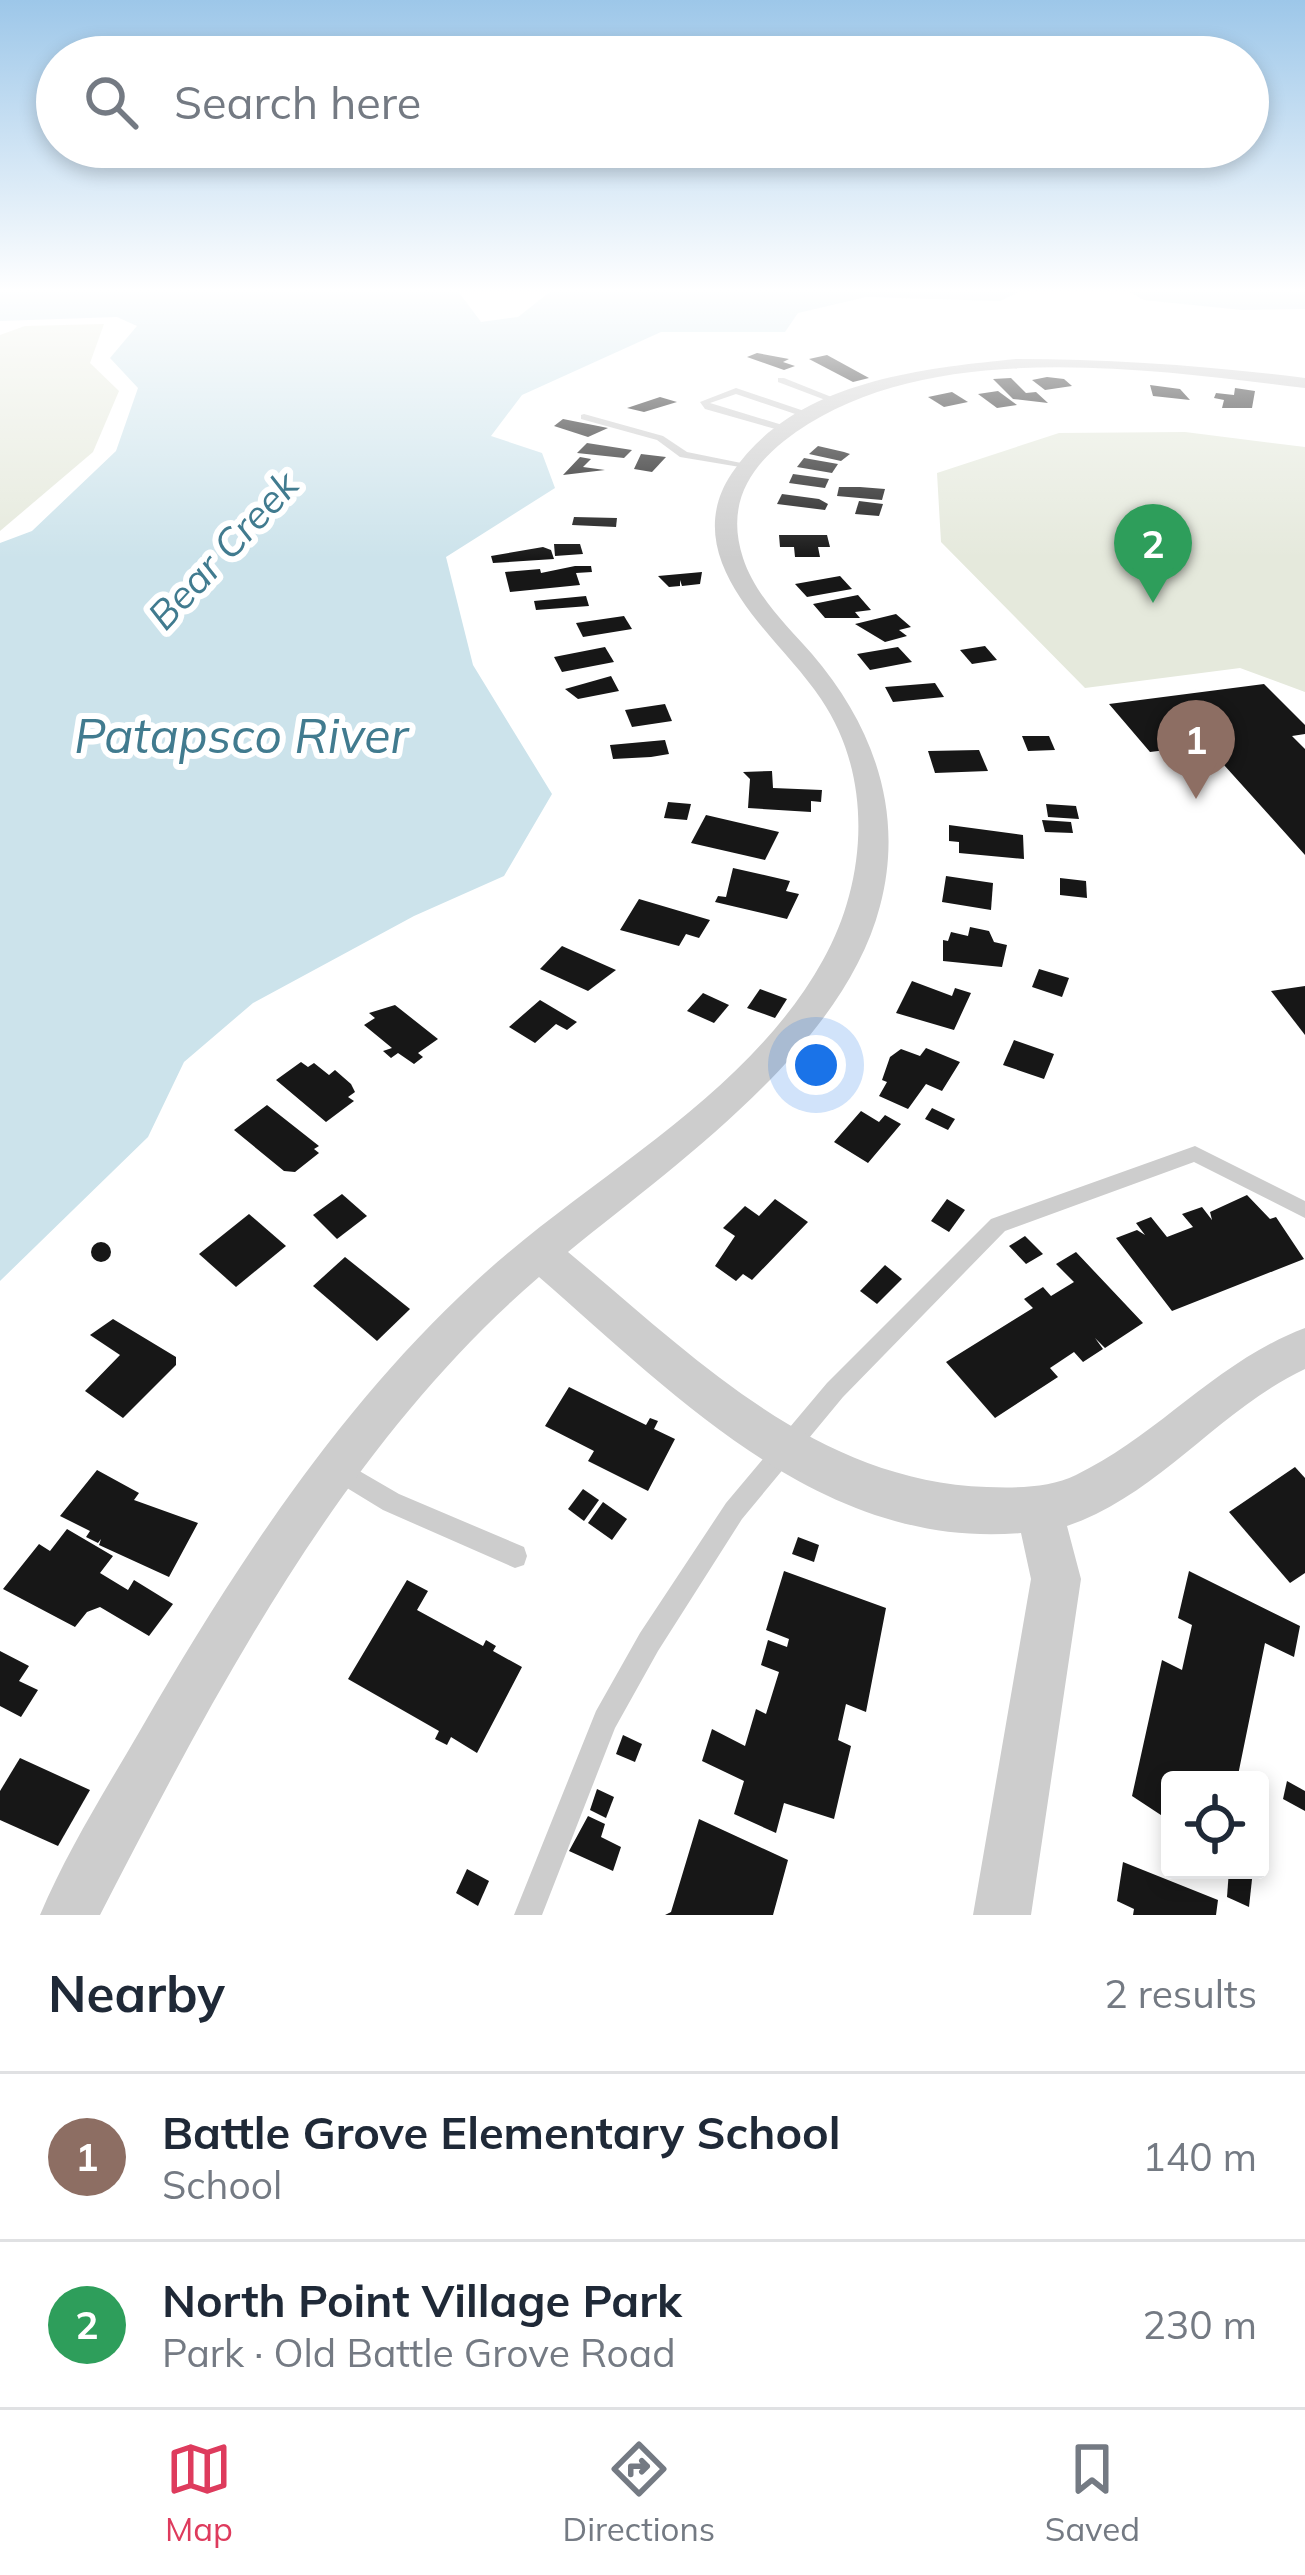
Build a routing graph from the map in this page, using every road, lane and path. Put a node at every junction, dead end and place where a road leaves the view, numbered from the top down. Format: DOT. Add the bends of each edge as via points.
graph roads {
  1 [pos="781,380"];
  2 [pos="913,380"];
  3 [pos="812,416"];
  4 [pos="584,417"];
  5 [pos="746,465"];
  6 [pos="1305,1210"];
  7 [pos="539,1252"];
  8 [pos="1305,1348"];
  9 [pos="786,1448"];
  10 [pos="336,1469"];
  11 [pos="1040,1509"];
  12 [pos="515,1556"];
  13 [pos="68,1915"];
  14 [pos="528,1915"];
  15 [pos="1002,1915"];
  1 -- 3 [label="lane"];
  2 -- 3 [label="street"];
  3 -- 3 [label="lane" via="736,391 705,402 708,407"];
  3 -- 5 [label="street"];
  4 -- 5 [label="lane" via="660,438 684,455"];
  5 -- 7 [label="street" via="726,512 730,560 826,688 857,746 873,824 861,920 779,1044"];
  6 -- 9 [label="lane" via="1195,1154 998,1225"];
  7 -- 9 [label="street"];
  7 -- 10 [label="street" via="449,1333"];
  8 -- 11 [label="street" via="1230,1387 1130,1471"];
  9 -- 11 [label="street" via="862,1492 930,1511"];
  9 -- 14 [label="lane" via="734,1511 605,1720"];
  10 -- 12 [label="lane"];
  10 -- 13 [label="street" via="268,1566"];
  11 -- 15 [label="street" via="1057,1580"];
}
